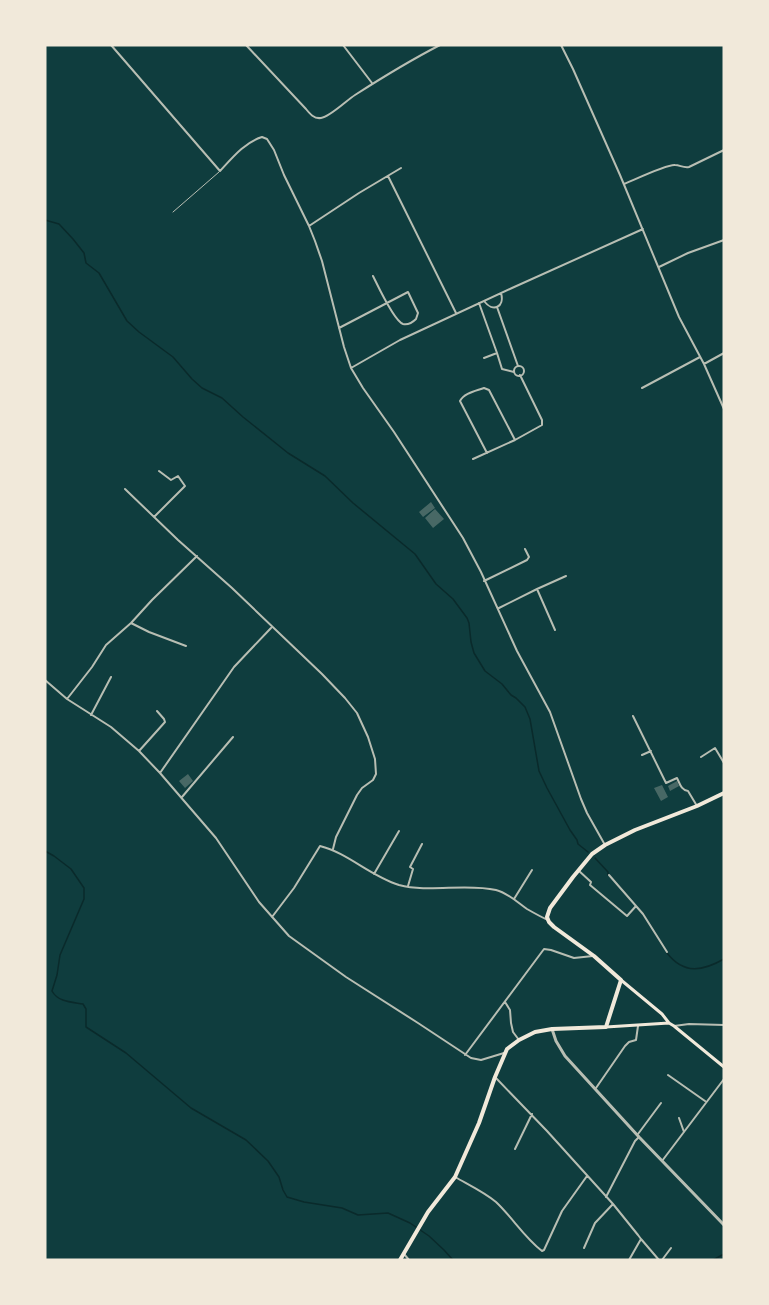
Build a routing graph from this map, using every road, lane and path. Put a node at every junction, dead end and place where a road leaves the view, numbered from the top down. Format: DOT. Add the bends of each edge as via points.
graph roads {
  1 [pos="111,45"];
  2 [pos="343,45"];
  3 [pos="429,45"];
  4 [pos="440,45"];
  5 [pos="561,45"];
  6 [pos="248,46"];
  7 [pos="432,49"];
  8 [pos="373,83"];
  9 [pos="724,150"];
  10 [pos="401,168"];
  11 [pos="220,171"];
  12 [pos="388,176"];
  13 [pos="624,184"];
  14 [pos="173,212"];
  15 [pos="309,226"];
  16 [pos="643,229"];
  17 [pos="724,240"];
  18 [pos="659,267"];
  19 [pos="374,276"];
  20 [pos="501,293"];
  21 [pos="484,301"];
  22 [pos="387,302"];
  23 [pos="479,303"];
  24 [pos="497,307"];
  25 [pos="456,314"];
  26 [pos="339,328"];
  27 [pos="497,353"];
  28 [pos="724,353"];
  29 [pos="700,357"];
  30 [pos="484,358"];
  31 [pos="704,364"];
  32 [pos="518,366"];
  33 [pos="351,368"];
  34 [pos="514,372"];
  35 [pos="520,375"];
  36 [pos="642,388"];
  37 [pos="724,409"];
  38 [pos="515,440"];
  39 [pos="487,453"];
  40 [pos="472,459"];
  41 [pos="159,471"];
  42 [pos="124,489"];
  43 [pos="154,517"];
  44 [pos="525,549"];
  45 [pos="197,556"];
  46 [pos="567,576"];
  47 [pos="484,581"];
  48 [pos="537,589"];
  49 [pos="498,608"];
  50 [pos="131,623"];
  51 [pos="272,627"];
  52 [pos="555,630"];
  53 [pos="186,646"];
  54 [pos="111,677"];
  55 [pos="45,680"];
  56 [pos="67,699"];
  57 [pos="157,711"];
  58 [pos="91,715"];
  59 [pos="633,716"];
  60 [pos="233,737"];
  61 [pos="139,751"];
  62 [pos="651,751"];
  63 [pos="642,755"];
  64 [pos="701,757"];
  65 [pos="724,763"];
  66 [pos="160,773"];
  67 [pos="724,793"];
  68 [pos="182,797"];
  69 [pos="697,806"];
  70 [pos="399,831"];
  71 [pos="422,844"];
  72 [pos="605,845"];
  73 [pos="333,849"];
  74 [pos="532,870"];
  75 [pos="579,870"];
  76 [pos="374,874"];
  77 [pos="609,875"];
  78 [pos="408,886"];
  79 [pos="514,899"];
  80 [pos="635,906"];
  81 [pos="272,917"];
  82 [pos="548,920"];
  83 [pos="667,952"];
  84 [pos="594,956"];
  85 [pos="621,980"];
  86 [pos="504,1001"];
  87 [pos="669,1023"];
  88 [pos="724,1024"];
  89 [pos="638,1026"];
  90 [pos="674,1026"];
  91 [pos="606,1027"];
  92 [pos="552,1029"];
  93 [pos="519,1040"];
  94 [pos="504,1053"];
  95 [pos="465,1054"];
  96 [pos="724,1066"];
  97 [pos="668,1075"];
  98 [pos="495,1077"];
  99 [pos="724,1079"];
  100 [pos="596,1088"];
  101 [pos="706,1102"];
  102 [pos="661,1103"];
  103 [pos="532,1114"];
  104 [pos="679,1119"];
  105 [pos="684,1132"];
  106 [pos="638,1136"];
  107 [pos="515,1149"];
  108 [pos="662,1161"];
  109 [pos="587,1176"];
  110 [pos="455,1177"];
  111 [pos="606,1197"];
  112 [pos="613,1204"];
  113 [pos="724,1225"];
  114 [pos="641,1239"];
  115 [pos="584,1248"];
  116 [pos="671,1248"];
  117 [pos="404,1254"];
  118 [pos="400,1260"];
  119 [pos="409,1260"];
  120 [pos="629,1260"];
  121 [pos="660,1260"];
  1 -- 11 [label="street"];
  2 -- 8 [label="street"];
  3 -- 7 [label="street"];
  4 -- 7 [label="street"];
  5 -- 13 [label="street"];
  6 -- 8 [label="street" via="316,118 326,116"];
  7 -- 8 [label="street"];
  9 -- 13 [label="street" via="689,167 666,166"];
  10 -- 12 [label="street"];
  11 -- 14 [label="lane"];
  11 -- 15 [label="street" via="246,145 264,138 274,150"];
  12 -- 15 [label="street"];
  12 -- 25 [label="street"];
  13 -- 16 [label="street"];
  15 -- 26 [label="street"];
  16 -- 18 [label="street"];
  16 -- 20 [label="street"];
  17 -- 18 [label="street"];
  18 -- 29 [label="street"];
  19 -- 22 [label="street"];
  20 -- 21 [label="street"];
  20 -- 24 [label="street" via="501,304"];
  21 -- 23 [label="street"];
  21 -- 24 [label="street"];
  22 -- 22 [label="street" via="408,293 417,318 403,324"];
  22 -- 26 [label="street"];
  23 -- 25 [label="street"];
  23 -- 27 [label="street"];
  24 -- 32 [label="street"];
  25 -- 33 [label="street"];
  26 -- 33 [label="street"];
  27 -- 30 [label="street"];
  27 -- 34 [label="street" via="502,369"];
  28 -- 31 [label="street"];
  29 -- 31 [label="street"];
  29 -- 36 [label="street"];
  31 -- 37 [label="street"];
  32 -- 34 [label="street"];
  32 -- 35 [label="street" via="523,369"];
  33 -- 47 [label="street" via="468,547"];
  34 -- 35 [label="street"];
  35 -- 38 [label="street" via="543,423"];
  38 -- 39 [label="street"];
  38 -- 39 [label="street" via="489,390 469,394 460,401"];
  39 -- 40 [label="street"];
  41 -- 43 [label="street" via="171,480 178,476 185,486"];
  42 -- 43 [label="street"];
  43 -- 45 [label="street"];
  44 -- 47 [label="street" via="527,560"];
  45 -- 50 [label="street"];
  45 -- 51 [label="street"];
  46 -- 48 [label="street"];
  47 -- 49 [label="street"];
  48 -- 49 [label="street"];
  48 -- 52 [label="street"];
  49 -- 72 [label="street" via="550,712 581,799"];
  50 -- 53 [label="street"];
  50 -- 56 [label="street" via="106,645"];
  51 -- 66 [label="street" via="237,663"];
  51 -- 73 [label="street" via="352,706 375,759 375,777 358,792"];
  54 -- 58 [label="street"];
  55 -- 56 [label="street"];
  56 -- 58 [label="street"];
  57 -- 61 [label="street" via="165,722"];
  58 -- 61 [label="street"];
  59 -- 62 [label="street"];
  60 -- 68 [label="street"];
  61 -- 66 [label="street"];
  62 -- 63 [label="street"];
  62 -- 69 [label="street" via="666,783 677,777"];
  64 -- 65 [label="street" via="715,748"];
  66 -- 68 [label="street"];
  67 -- 69 [label="main road"];
  68 -- 81 [label="street"];
  69 -- 72 [label="main road"];
  70 -- 76 [label="street"];
  71 -- 78 [label="street" via="410,867 413,869"];
  72 -- 75 [label="main road"];
  73 -- 76 [label="street"];
  73 -- 81 [label="street" via="319,846"];
  74 -- 79 [label="street"];
  75 -- 80 [label="street" via="590,885 627,916"];
  75 -- 82 [label="main road" via="550,908"];
  76 -- 78 [label="street"];
  77 -- 80 [label="street"];
  78 -- 79 [label="street" via="494,890"];
  79 -- 82 [label="street"];
  80 -- 83 [label="street"];
  81 -- 95 [label="street" via="290,936 346,977"];
  82 -- 84 [label="main road"];
  84 -- 85 [label="main road"];
  84 -- 86 [label="street" via="574,958 545,949"];
  85 -- 87 [label="main road"];
  85 -- 91 [label="main road"];
  86 -- 93 [label="street"];
  86 -- 95 [label="street"];
  87 -- 89 [label="main road"];
  87 -- 90 [label="main road"];
  88 -- 90 [label="street"];
  89 -- 91 [label="main road"];
  89 -- 100 [label="street" via="636,1040 629,1042"];
  90 -- 96 [label="main road"];
  91 -- 92 [label="main road"];
  92 -- 93 [label="main road"];
  92 -- 100 [label="street" via="566,1056"];
  93 -- 94 [label="main road"];
  94 -- 95 [label="street" via="479,1060"];
  94 -- 98 [label="main road"];
  97 -- 101 [label="street"];
  98 -- 103 [label="street"];
  98 -- 110 [label="main road"];
  99 -- 101 [label="street"];
  100 -- 106 [label="street"];
  101 -- 105 [label="street"];
  102 -- 106 [label="street"];
  103 -- 107 [label="street"];
  103 -- 109 [label="street"];
  104 -- 105 [label="street"];
  105 -- 108 [label="street"];
  106 -- 108 [label="street"];
  106 -- 111 [label="street"];
  108 -- 113 [label="street"];
  109 -- 110 [label="street" via="562,1211 542,1251 495,1201"];
  109 -- 111 [label="street"];
  110 -- 117 [label="main road" via="428,1212"];
  111 -- 112 [label="street"];
  112 -- 114 [label="street"];
  112 -- 115 [label="street" via="595,1223"];
  114 -- 120 [label="street"];
  114 -- 121 [label="street"];
  116 -- 121 [label="street"];
  117 -- 118 [label="main road"];
  117 -- 119 [label="street"];
}
